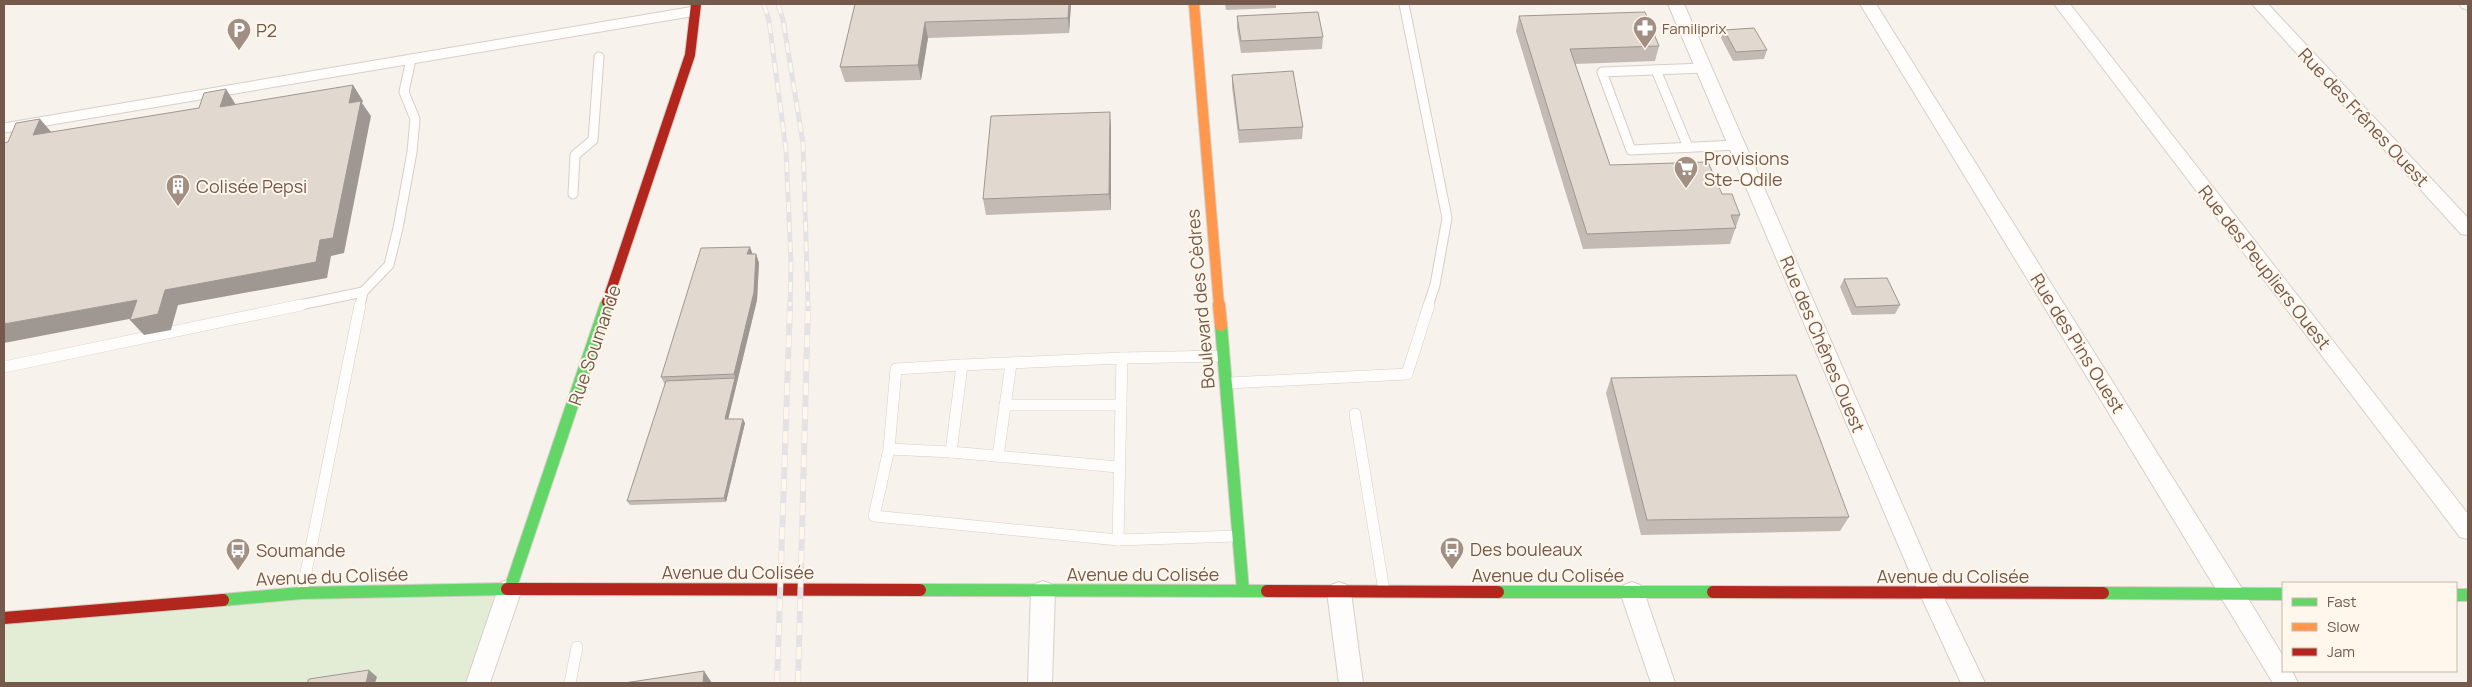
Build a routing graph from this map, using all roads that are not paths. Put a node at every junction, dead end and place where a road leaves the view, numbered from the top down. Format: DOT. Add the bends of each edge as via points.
graph roads {
  1 [pos="1194,4"];
  2 [pos="1404,4"];
  3 [pos="1676,4"];
  4 [pos="1868,4"];
  5 [pos="2062,4"];
  6 [pos="2260,4"];
  7 [pos="697,8"];
  8 [pos="599,58"];
  9 [pos="411,59"];
  10 [pos="1704,68"];
  11 [pos="1656,70"];
  12 [pos="4,128"];
  13 [pos="1737,145"];
  14 [pos="1688,147"];
  15 [pos="573,194"];
  16 [pos="2468,229"];
  17 [pos="363,292"];
  18 [pos="1222,356"];
  19 [pos="1122,358"];
  20 [pos="1011,364"];
  21 [pos="962,365"];
  22 [pos="4,367"];
  23 [pos="1224,384"];
  24 [pos="1006,405"];
  25 [pos="1122,405"];
  26 [pos="1355,414"];
  27 [pos="889,449"];
  28 [pos="951,452"];
  29 [pos="998,456"];
  30 [pos="1118,467"];
  31 [pos="2468,530"];
  32 [pos="1237,536"];
  33 [pos="1118,540"];
  34 [pos="510,589"];
  35 [pos="1043,591"];
  36 [pos="1243,591"];
  37 [pos="1339,592"];
  38 [pos="1385,592"];
  39 [pos="1632,592"];
  40 [pos="302,593"];
  41 [pos="1931,593"];
  42 [pos="2233,594"];
  43 [pos="2282,594"];
  44 [pos="4,618"];
  45 [pos="577,647"];
  46 [pos="478,683"];
  47 [pos="570,683"];
  48 [pos="1040,683"];
  49 [pos="1350,683"];
  50 [pos="1663,683"];
  51 [pos="1974,683"];
  52 [pos="2286,683"];
  1 -- 18 [label="street, Boulevard des Cèdres"];
  2 -- 23 [label="lane" via="1447,218 1435,285 1407,374"];
  3 -- 10 [label="street, Rue des Chênes Ouest"];
  4 -- 42 [label="street, Rue des Pins Ouest"];
  5 -- 31 [label="street, Rue des Peupliers Ouest"];
  6 -- 16 [label="street, Rue des Frênes Ouest"];
  7 -- 9 [label="lane"];
  7 -- 34 [label="street, Rue Soumande" via="690,55"];
  8 -- 15 [label="lane" via="593,140 575,156"];
  9 -- 12 [label="lane"];
  9 -- 17 [label="lane" via="404,92 415,119 398,228 389,264"];
  10 -- 11 [label="lane"];
  10 -- 13 [label="street, Rue des Chênes Ouest"];
  11 -- 14 [label="lane"];
  11 -- 14 [label="lane" via="1602,72 1631,150"];
  13 -- 14 [label="lane"];
  13 -- 41 [label="street, Rue des Chênes Ouest"];
  17 -- 22 [label="lane"];
  17 -- 40 [label="lane"];
  18 -- 19 [label="lane"];
  18 -- 23 [label="street, Boulevard des Cèdres"];
  19 -- 20 [label="lane"];
  19 -- 25 [label="lane"];
  20 -- 21 [label="lane"];
  20 -- 24 [label="lane"];
  21 -- 27 [label="lane" via="896,369"];
  21 -- 28 [label="lane"];
  23 -- 32 [label="street, Boulevard des Cèdres"];
  24 -- 25 [label="lane"];
  24 -- 29 [label="lane"];
  25 -- 30 [label="lane"];
  26 -- 38 [label="lane"];
  27 -- 28 [label="lane"];
  27 -- 33 [label="lane" via="874,516"];
  28 -- 29 [label="lane"];
  29 -- 30 [label="lane"];
  30 -- 33 [label="lane"];
  32 -- 33 [label="lane"];
  32 -- 36 [label="street, Boulevard des Cèdres"];
  34 -- 35 [label="street, Avenue du Colisée"];
  34 -- 40 [label="street, Avenue du Colisée"];
  34 -- 46 [label="street, Rue Soumande"];
  35 -- 36 [label="street, Avenue du Colisée"];
  35 -- 48 [label="street"];
  36 -- 37 [label="street, Avenue du Colisée"];
  37 -- 38 [label="street, Avenue du Colisée"];
  37 -- 49 [label="street"];
  38 -- 39 [label="street, Avenue du Colisée"];
  39 -- 41 [label="street, Avenue du Colisée"];
  39 -- 50 [label="street"];
  40 -- 44 [label="street, Avenue du Colisée"];
  41 -- 42 [label="street, Avenue du Colisée"];
  41 -- 51 [label="street, Rue des Chênes Ouest"];
  42 -- 43 [label="street, Avenue du Colisée"];
  42 -- 52 [label="street, Rue des Pins Ouest"];
  45 -- 47 [label="lane"];
}
